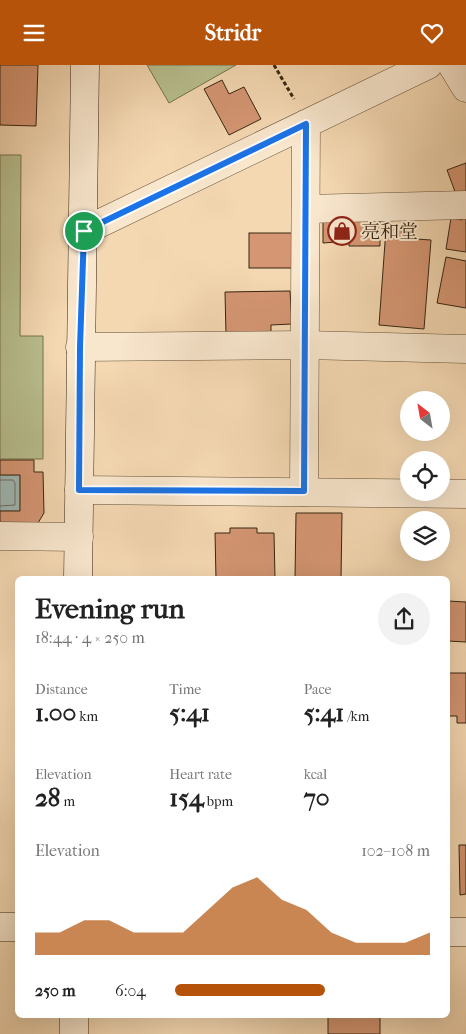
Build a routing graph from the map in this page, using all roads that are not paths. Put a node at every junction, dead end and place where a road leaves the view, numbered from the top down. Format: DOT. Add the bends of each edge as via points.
graph roads {
  1 [pos="85,65"];
  2 [pos="428,65"];
  3 [pos="452,65"];
  4 [pos="466,88"];
  5 [pos="308,124"];
  6 [pos="466,205"];
  7 [pos="306,209"];
  8 [pos="84,231"];
  9 [pos="305,345"];
  10 [pos="80,347"];
  11 [pos="466,349"];
  12 [pos="79,490"];
  13 [pos="304,491"];
  14 [pos="466,494"];
  15 [pos="0,536"];
  16 [pos="79,537"];
  17 [pos="78,576"];
  18 [pos="0,927"];
  19 [pos="15,927"];
  20 [pos="450,932"];
  21 [pos="466,932"];
  22 [pos="74,1018"];
  23 [pos="74,1034"];
  1 -- 8 [label="street"];
  2 -- 5 [label="street"];
  3 -- 4 [label="street"];
  5 -- 7 [label="street"];
  5 -- 8 [label="street"];
  6 -- 7 [label="street"];
  7 -- 9 [label="street"];
  8 -- 10 [label="street"];
  9 -- 10 [label="street"];
  9 -- 11 [label="street"];
  9 -- 13 [label="street"];
  10 -- 12 [label="street"];
  12 -- 13 [label="street"];
  12 -- 16 [label="street"];
  13 -- 14 [label="street"];
  15 -- 16 [label="street"];
  16 -- 17 [label="street"];
  18 -- 19 [label="street"];
  20 -- 21 [label="street"];
  22 -- 23 [label="street"];
}
